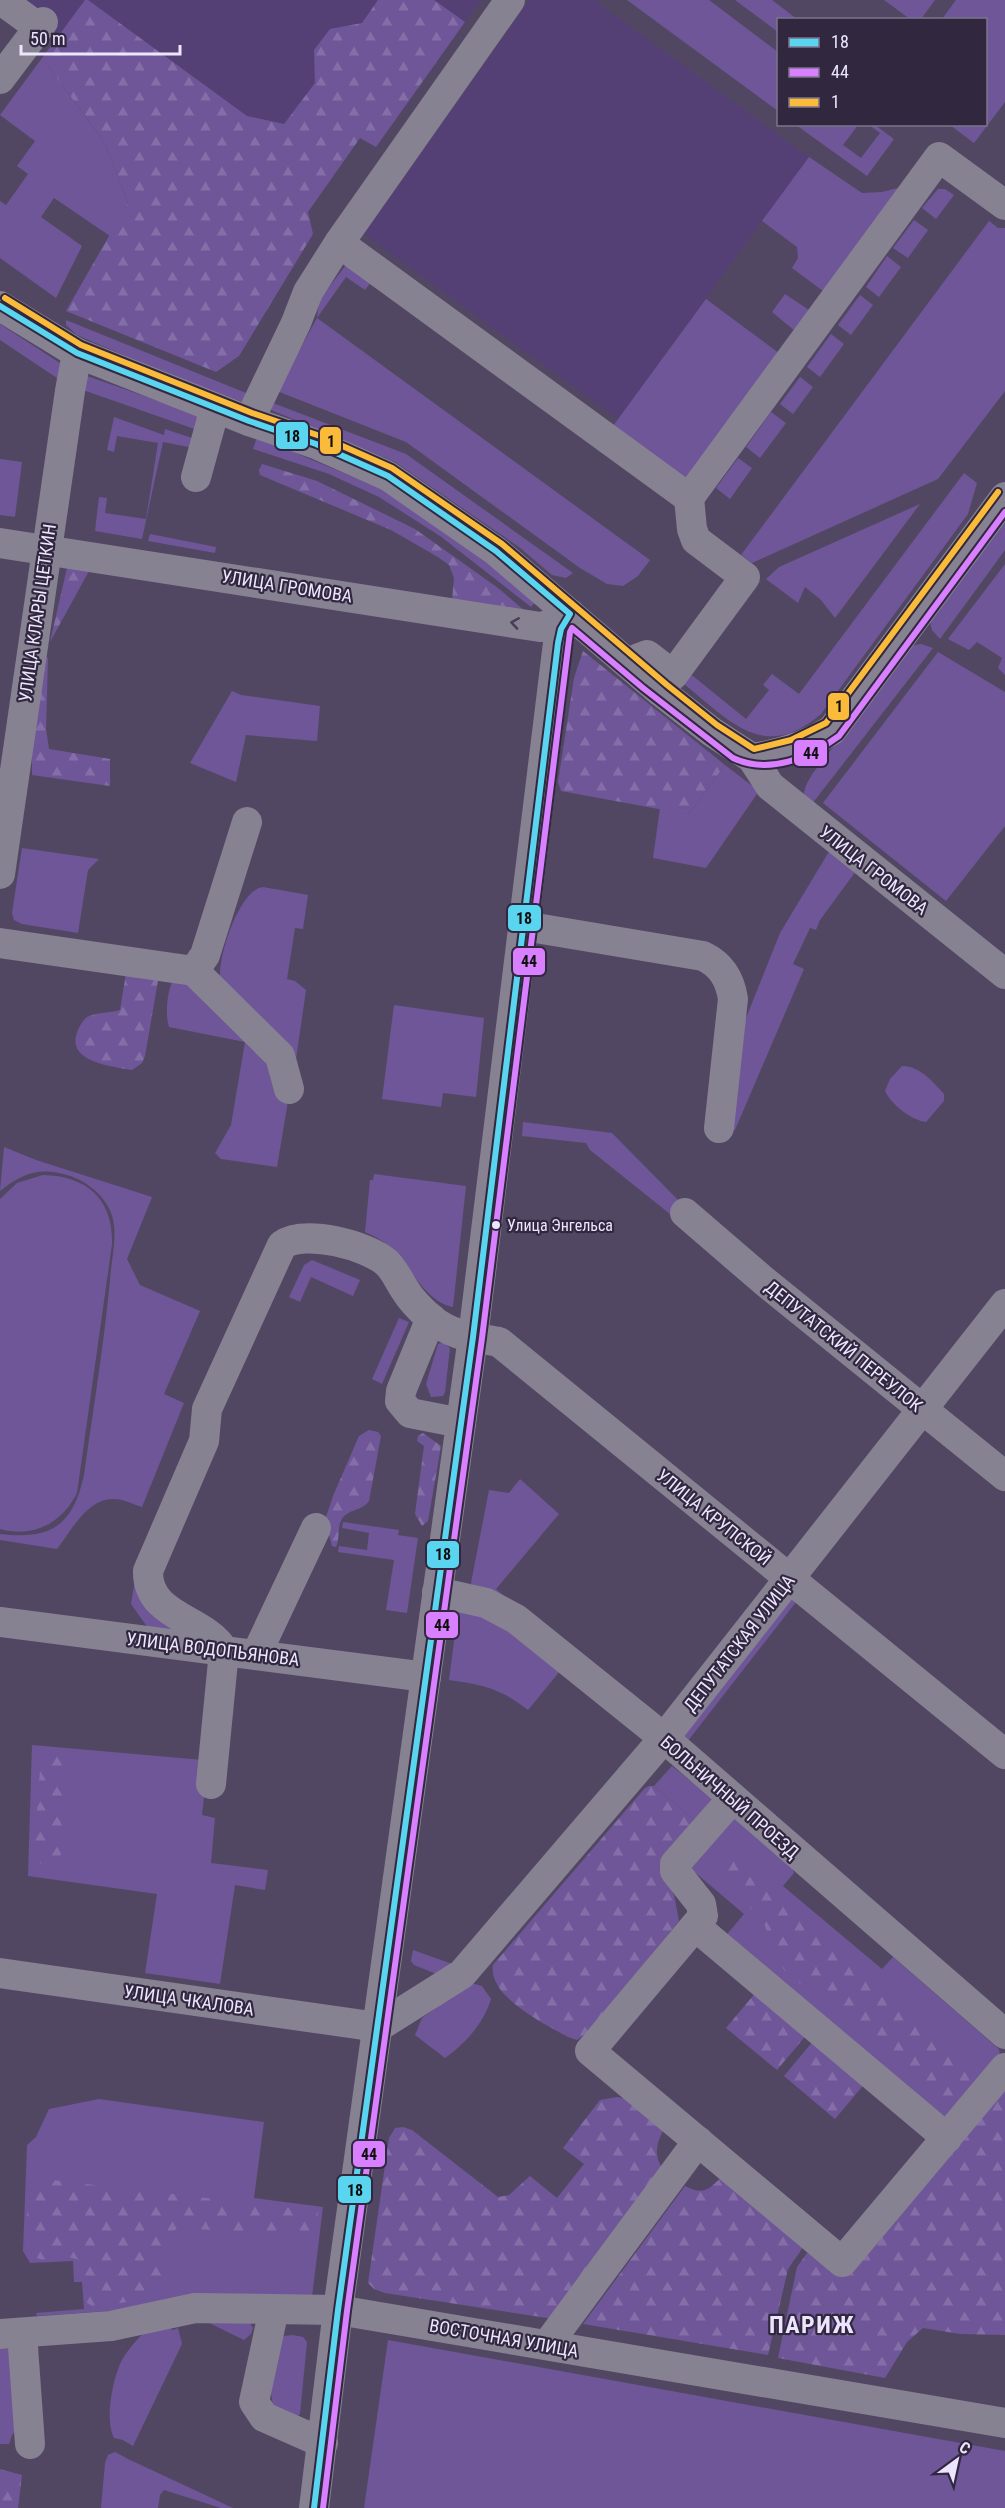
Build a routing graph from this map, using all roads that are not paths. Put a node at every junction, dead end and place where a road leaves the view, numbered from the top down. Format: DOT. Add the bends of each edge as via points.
graph roads {
  1 [pos="1,0"];
  2 [pos="510,0"];
  3 [pos="0,79"];
  4 [pos="1005,205"];
  5 [pos="339,243"];
  6 [pos="1,308"];
  7 [pos="77,353"];
  8 [pos="215,408"];
  9 [pos="249,421"];
  10 [pos="196,477"];
  11 [pos="1005,497"];
  12 [pos="689,498"];
  13 [pos="0,543"];
  14 [pos="46,550"];
  15 [pos="570,614"];
  16 [pos="632,668"];
  17 [pos="11,724"];
  18 [pos="752,758"];
  19 [pos="247,822"];
  20 [pos="0,874"];
  21 [pos="524,926"];
  22 [pos="0,943"];
  23 [pos="194,970"];
  24 [pos="1005,974"];
  25 [pos="289,1089"];
  26 [pos="719,1128"];
  27 [pos="685,1213"];
  28 [pos="1005,1304"];
  29 [pos="431,1318"];
  30 [pos="473,1337"];
  31 [pos="922,1409"];
  32 [pos="461,1423"];
  33 [pos="1005,1476"];
  34 [pos="315,1528"];
  35 [pos="789,1578"];
  36 [pos="437,1592"];
  37 [pos="0,1622"];
  38 [pos="224,1651"];
  39 [pos="256,1655"];
  40 [pos="426,1677"];
  41 [pos="664,1738"];
  42 [pos="1005,1754"];
  43 [pos="211,1784"];
  44 [pos="732,1799"];
  45 [pos="695,1926"];
  46 [pos="0,1973"];
  47 [pos="378,2027"];
  48 [pos="1005,2034"];
  49 [pos="1005,2068"];
  50 [pos="946,2138"];
  51 [pos="698,2141"];
  52 [pos="274,2309"];
  53 [pos="338,2310"];
  54 [pos="11,2334"];
  55 [pos="547,2345"];
  56 [pos="1005,2423"];
  57 [pos="323,2443"];
  58 [pos="30,2444"];
  59 [pos="314,2508"];
  1 -- 3 [label="street" via="40,25"];
  2 -- 5 [label="street"];
  4 -- 12 [label="street" via="939,157"];
  5 -- 9 [label="street" via="308,292"];
  5 -- 12 [label="street"];
  6 -- 7 [label="street"];
  7 -- 8 [label="street"];
  7 -- 14 [label="street, УЛИЦА КЛАРЫ ЦЕТКИН"];
  8 -- 9 [label="street"];
  8 -- 10 [label="street"];
  9 -- 15 [label="street" via="316,444 388,476 496,551"];
  11 -- 18 [label="street" via="832,730 798,748"];
  12 -- 16 [label="street" via="696,540 745,577 673,675 647,655 641,656"];
  13 -- 14 [label="street, УЛИЦА ГРОМОВА"];
  15 -- 14 [label="street, УЛИЦА ГРОМОВА, one-way" via="540,627"];
  14 -- 17 [label="street, УЛИЦА КЛАРЫ ЦЕТКИН"];
  15 -- 16 [label="street"];
  15 -- 21 [label="street" via="558,643"];
  16 -- 18 [label="street" via="712,732"];
  17 -- 20 [label="street, УЛИЦА КЛАРЫ ЦЕТКИН"];
  18 -- 24 [label="street, УЛИЦА ГРОМОВА" via="770,786"];
  19 -- 23 [label="street" via="205,956"];
  21 -- 26 [label="street" via="703,956 722,969 731,984 733,999"];
  21 -- 30 [label="street"];
  22 -- 23 [label="street"];
  23 -- 25 [label="street" via="280,1056"];
  27 -- 31 [label="street, ДЕПУТАТСКИЙ ПЕРЕУЛОК"];
  28 -- 31 [label="street, ДЕПУТАТСКАЯ УЛИЦА"];
  29 -- 30 [label="street, УЛИЦА КРУПСКОЙ" via="455,1334"];
  29 -- 32 [label="street" via="400,1401 410,1413"];
  29 -- 38 [label="street, УЛИЦА КРУПСКОЙ" via="407,1293 386,1262 368,1253 320,1239 297,1238 282,1245 207,1409 204,1441 148,1571 151,1590 168,1611 218,1640"];
  30 -- 32 [label="street"];
  30 -- 35 [label="street, УЛИЦА КРУПСКОЙ" via="499,1342"];
  31 -- 33 [label="street, ДЕПУТАТСКИЙ ПЕРЕУЛОК"];
  31 -- 35 [label="street, ДЕПУТАТСКАЯ УЛИЦА"];
  32 -- 36 [label="street"];
  34 -- 39 [label="street"];
  35 -- 41 [label="street, ДЕПУТАТСКАЯ УЛИЦА"];
  35 -- 42 [label="street, УЛИЦА КРУПСКОЙ"];
  36 -- 40 [label="street"];
  36 -- 41 [label="street, БОЛЬНИЧНЫЙ ПРОЕЗД" via="486,1602 510,1615"];
  37 -- 38 [label="street, УЛИЦА ВОДОПЬЯНОВА"];
  38 -- 39 [label="street, УЛИЦА ВОДОПЬЯНОВА"];
  38 -- 43 [label="street"];
  39 -- 40 [label="street, УЛИЦА ВОДОПЬЯНОВА"];
  40 -- 47 [label="street"];
  41 -- 44 [label="street, БОЛЬНИЧНЫЙ ПРОЕЗД"];
  41 -- 47 [label="street, ДЕПУТАТСКАЯ УЛИЦА" via="462,1974"];
  44 -- 45 [label="street" via="674,1867 703,1908 703,1916"];
  44 -- 48 [label="street, БОЛЬНИЧНЫЙ ПРОЕЗД"];
  45 -- 50 [label="street"];
  45 -- 51 [label="street" via="590,2051"];
  46 -- 47 [label="street, УЛИЦА ЧКАЛОВА"];
  47 -- 53 [label="street"];
  49 -- 50 [label="street"];
  50 -- 51 [label="street" via="842,2262"];
  51 -- 55 [label="street"];
  52 -- 53 [label="street, ВОСТОЧНАЯ УЛИЦА"];
  52 -- 54 [label="street, ВОСТОЧНАЯ УЛИЦА" via="195,2308 111,2326"];
  52 -- 57 [label="street" via="254,2402 264,2417"];
  53 -- 55 [label="street, ВОСТОЧНАЯ УЛИЦА"];
  53 -- 57 [label="street"];
  54 -- 58 [label="street"];
  55 -- 56 [label="street, ВОСТОЧНАЯ УЛИЦА"];
  57 -- 59 [label="street"];
}
